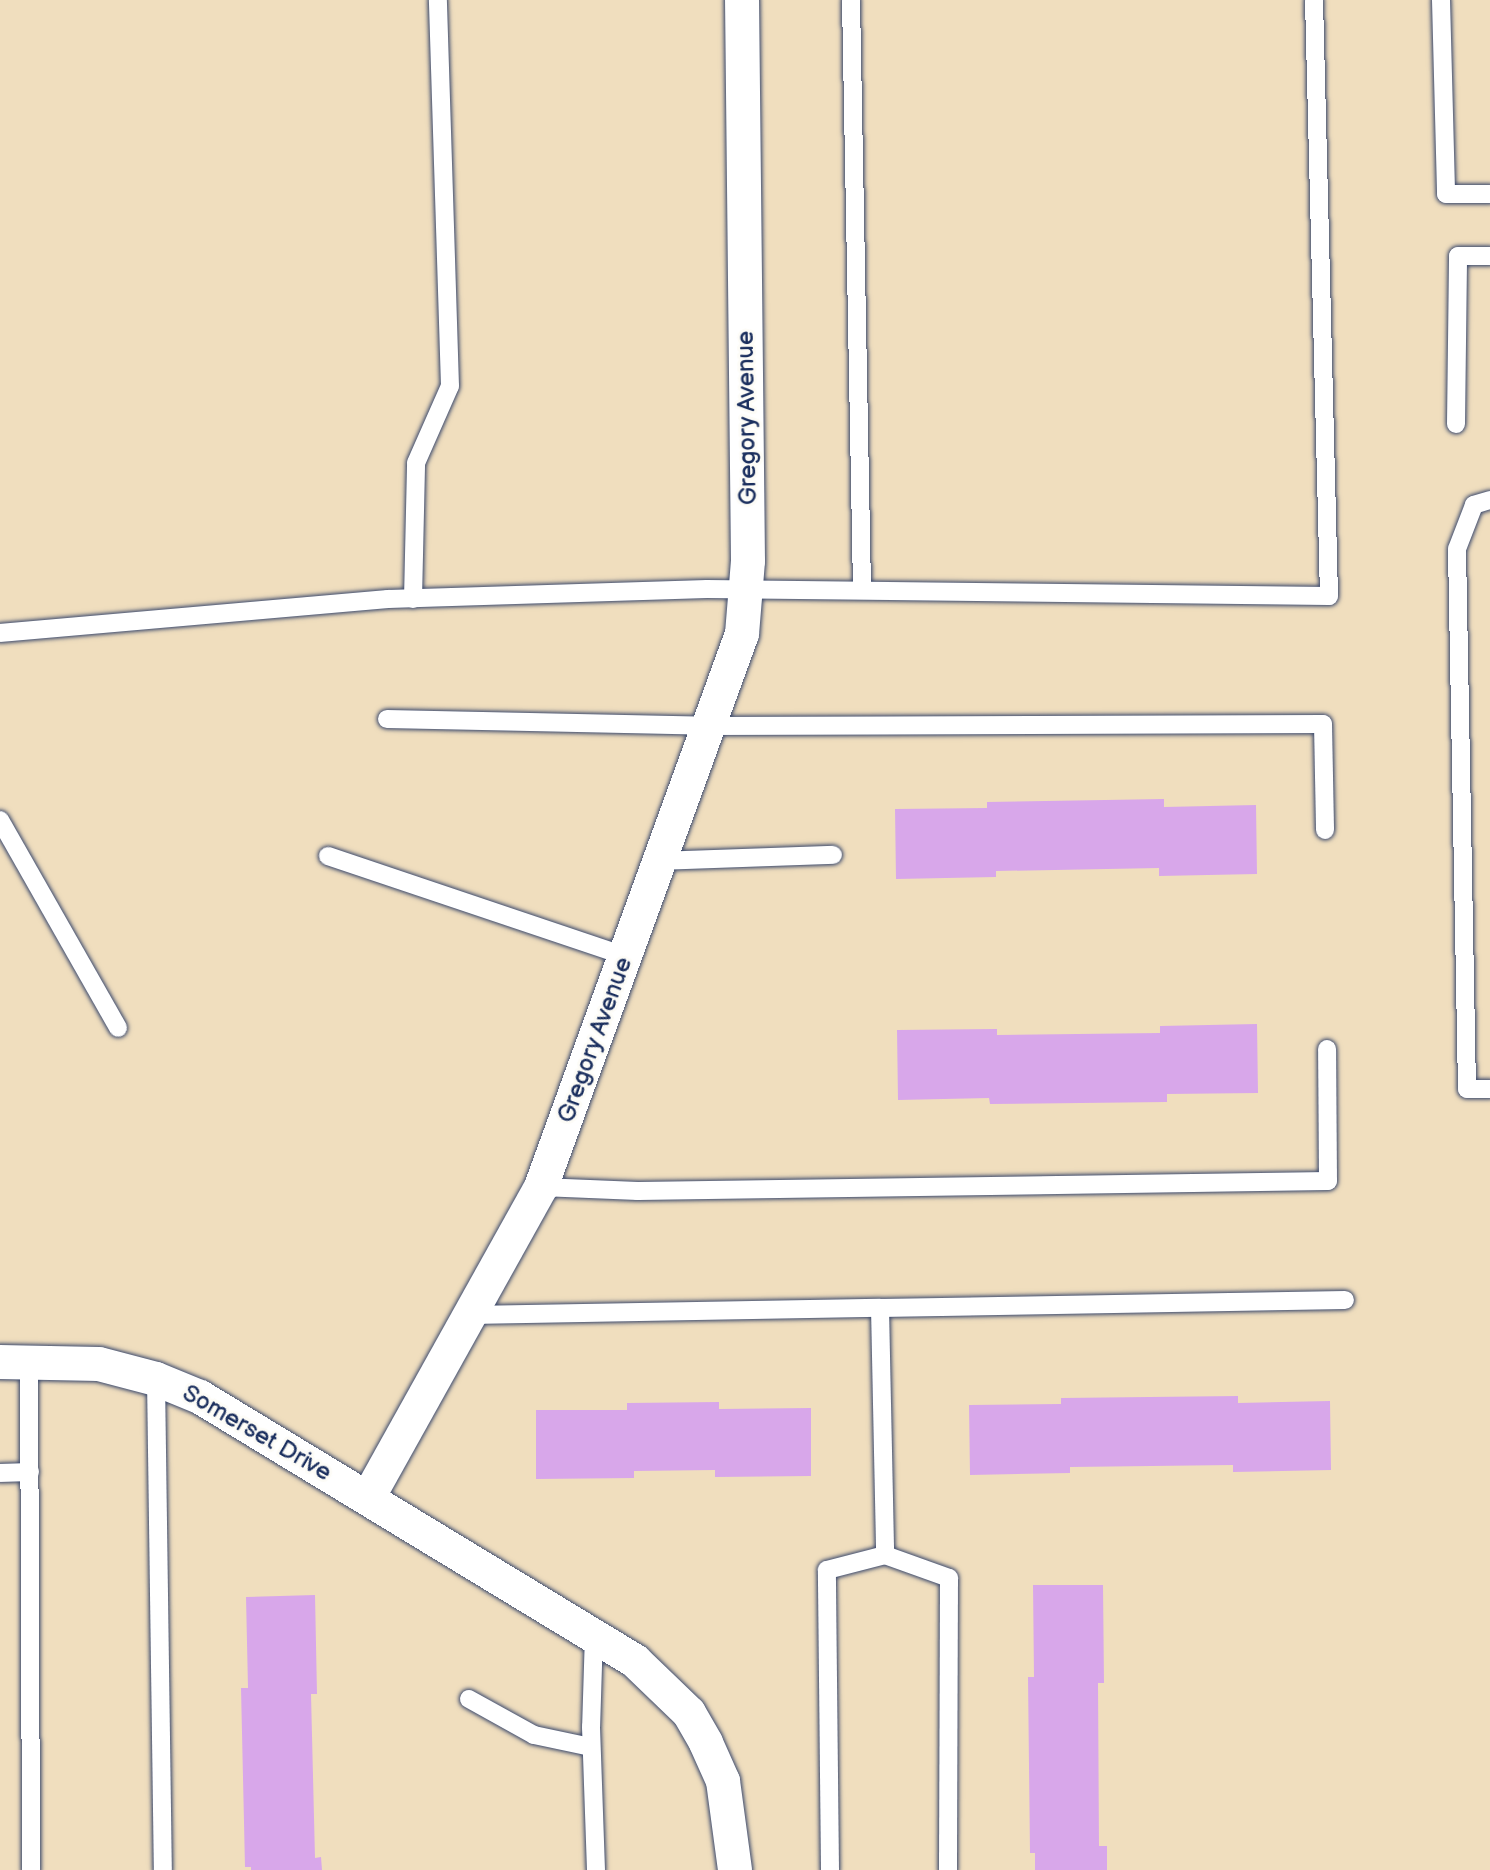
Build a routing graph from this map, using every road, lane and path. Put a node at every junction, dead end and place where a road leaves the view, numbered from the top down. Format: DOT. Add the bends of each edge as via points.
graph roads {
  1 [pos="438,0"];
  2 [pos="742,0"];
  3 [pos="851,0"];
  4 [pos="1314,0"];
  5 [pos="1441,0"];
  6 [pos="1490,194"];
  7 [pos="1490,256"];
  8 [pos="1456,424"];
  9 [pos="1490,500"];
  10 [pos="746,588"];
  11 [pos="862,589"];
  12 [pos="413,599"];
  13 [pos="0,633"];
  14 [pos="387,719"];
  15 [pos="708,726"];
  16 [pos="0,820"];
  17 [pos="1325,830"];
  18 [pos="833,855"];
  19 [pos="328,856"];
  20 [pos="659,861"];
  21 [pos="625,956"];
  22 [pos="118,1028"];
  23 [pos="1327,1049"];
  24 [pos="1490,1089"];
  25 [pos="541,1187"];
  26 [pos="1345,1300"];
  27 [pos="880,1308"];
  28 [pos="470,1315"];
  29 [pos="14,1362"];
  30 [pos="156,1379"];
  31 [pos="30,1472"];
  32 [pos="0,1473"];
  33 [pos="368,1498"];
  34 [pos="885,1555"];
  35 [pos="594,1634"];
  36 [pos="469,1699"];
  37 [pos="591,1747"];
  38 [pos="31,1870"];
  39 [pos="163,1870"];
  40 [pos="596,1870"];
  41 [pos="735,1870"];
  42 [pos="830,1870"];
  43 [pos="948,1870"];
  1 -- 12 [label="lane" via="450,386 416,463"];
  2 -- 10 [label="street, Gregory Avenue"];
  3 -- 11 [label="lane"];
  4 -- 11 [label="lane" via="1329,596"];
  5 -- 6 [label="lane" via="1446,194"];
  7 -- 8 [label="lane" via="1458,256"];
  9 -- 24 [label="lane" via="1474,505 1457,549 1467,1089"];
  10 -- 11 [label="lane"];
  10 -- 12 [label="lane"];
  10 -- 15 [label="street, Gregory Avenue" via="742,634"];
  12 -- 13 [label="lane"];
  14 -- 15 [label="lane"];
  15 -- 17 [label="lane" via="1323,724"];
  15 -- 20 [label="street, Gregory Avenue"];
  16 -- 22 [label="lane"];
  18 -- 20 [label="lane"];
  19 -- 21 [label="lane"];
  20 -- 21 [label="street, Gregory Avenue"];
  21 -- 25 [label="street, Gregory Avenue"];
  23 -- 25 [label="lane" via="1328,1181 638,1191"];
  25 -- 28 [label="street, Gregory Avenue"];
  26 -- 27 [label="lane"];
  27 -- 28 [label="lane"];
  27 -- 34 [label="lane"];
  28 -- 33 [label="street, Gregory Avenue"];
  29 -- 30 [label="street, Somerset Drive" via="99,1364"];
  29 -- 31 [label="lane"];
  30 -- 33 [label="street, Somerset Drive" via="200,1397"];
  30 -- 39 [label="lane"];
  31 -- 32 [label="lane"];
  31 -- 38 [label="lane"];
  33 -- 35 [label="street"];
  34 -- 42 [label="lane" via="827,1570"];
  34 -- 43 [label="lane" via="949,1578"];
  35 -- 37 [label="lane"];
  35 -- 41 [label="street" via="645,1670 689,1713 723,1781"];
  36 -- 37 [label="lane" via="534,1735"];
  37 -- 40 [label="lane"];
}
